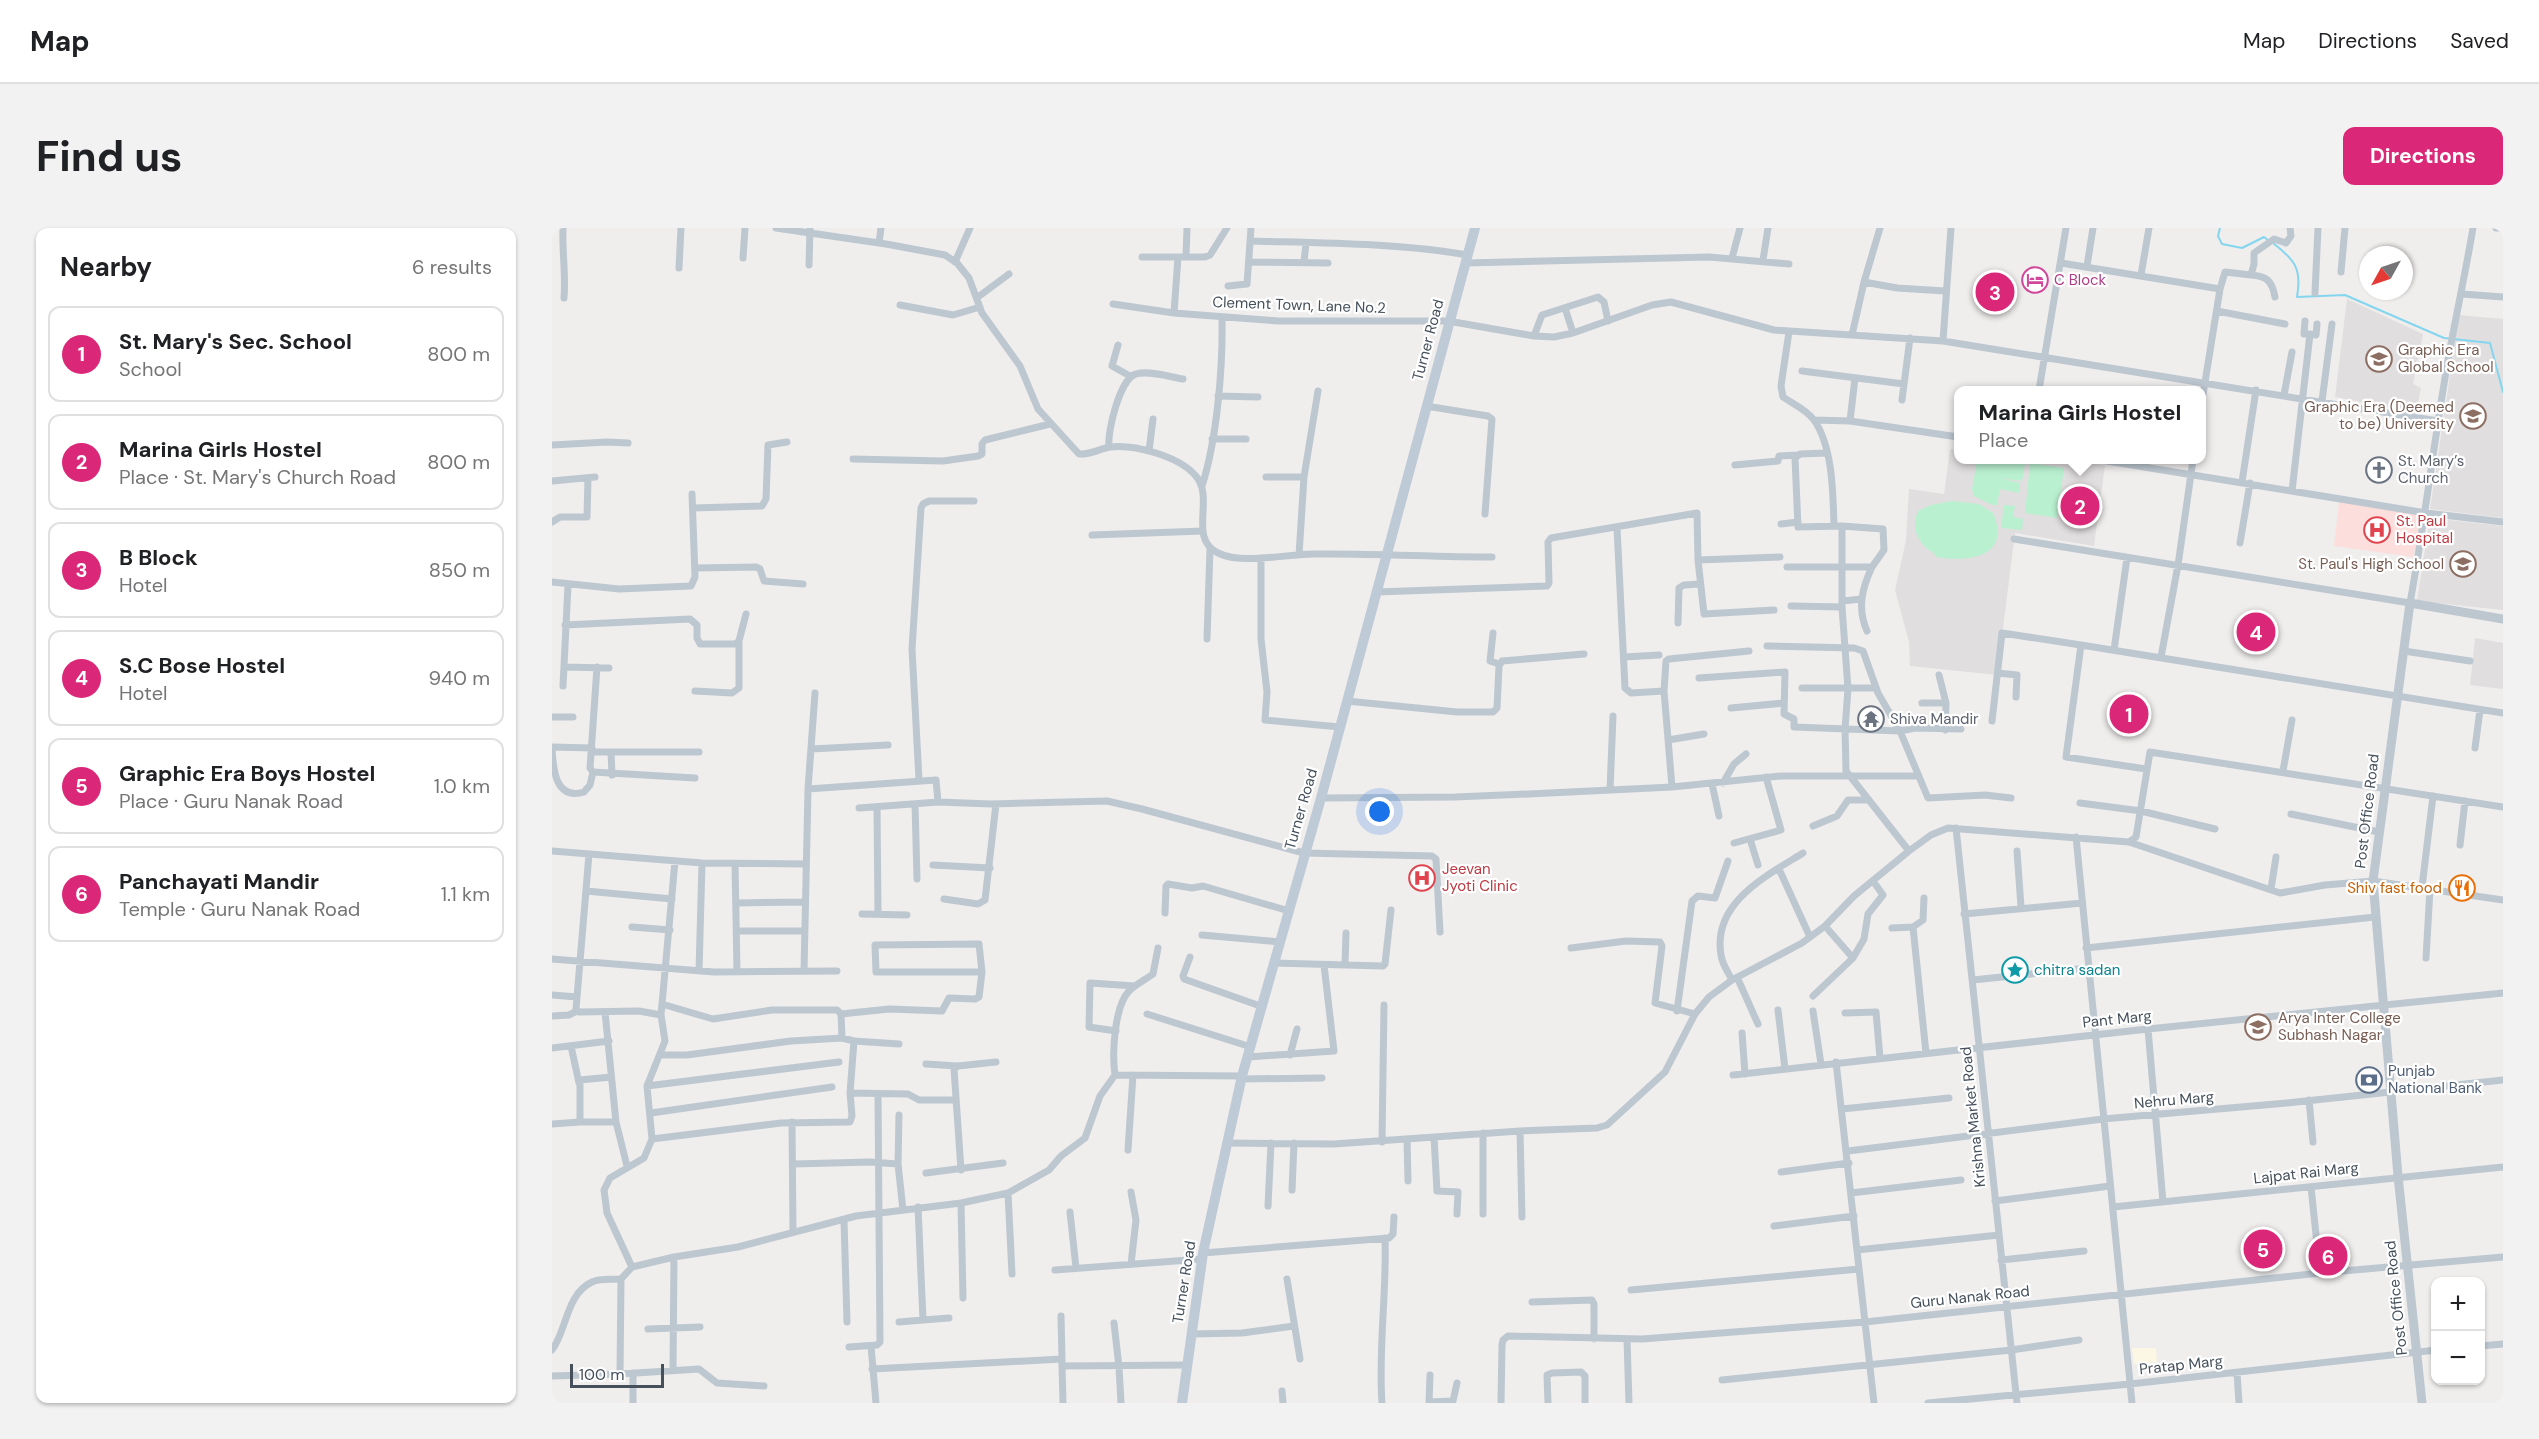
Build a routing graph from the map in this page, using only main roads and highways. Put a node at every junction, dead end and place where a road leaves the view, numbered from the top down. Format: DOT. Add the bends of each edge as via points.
graph roads {
  1 [pos="1475,228"];
  2 [pos="1182,1403"];
  1 -- 2 [label="main road, Turner Road" via="1242,1078 1203,1256"];
}
